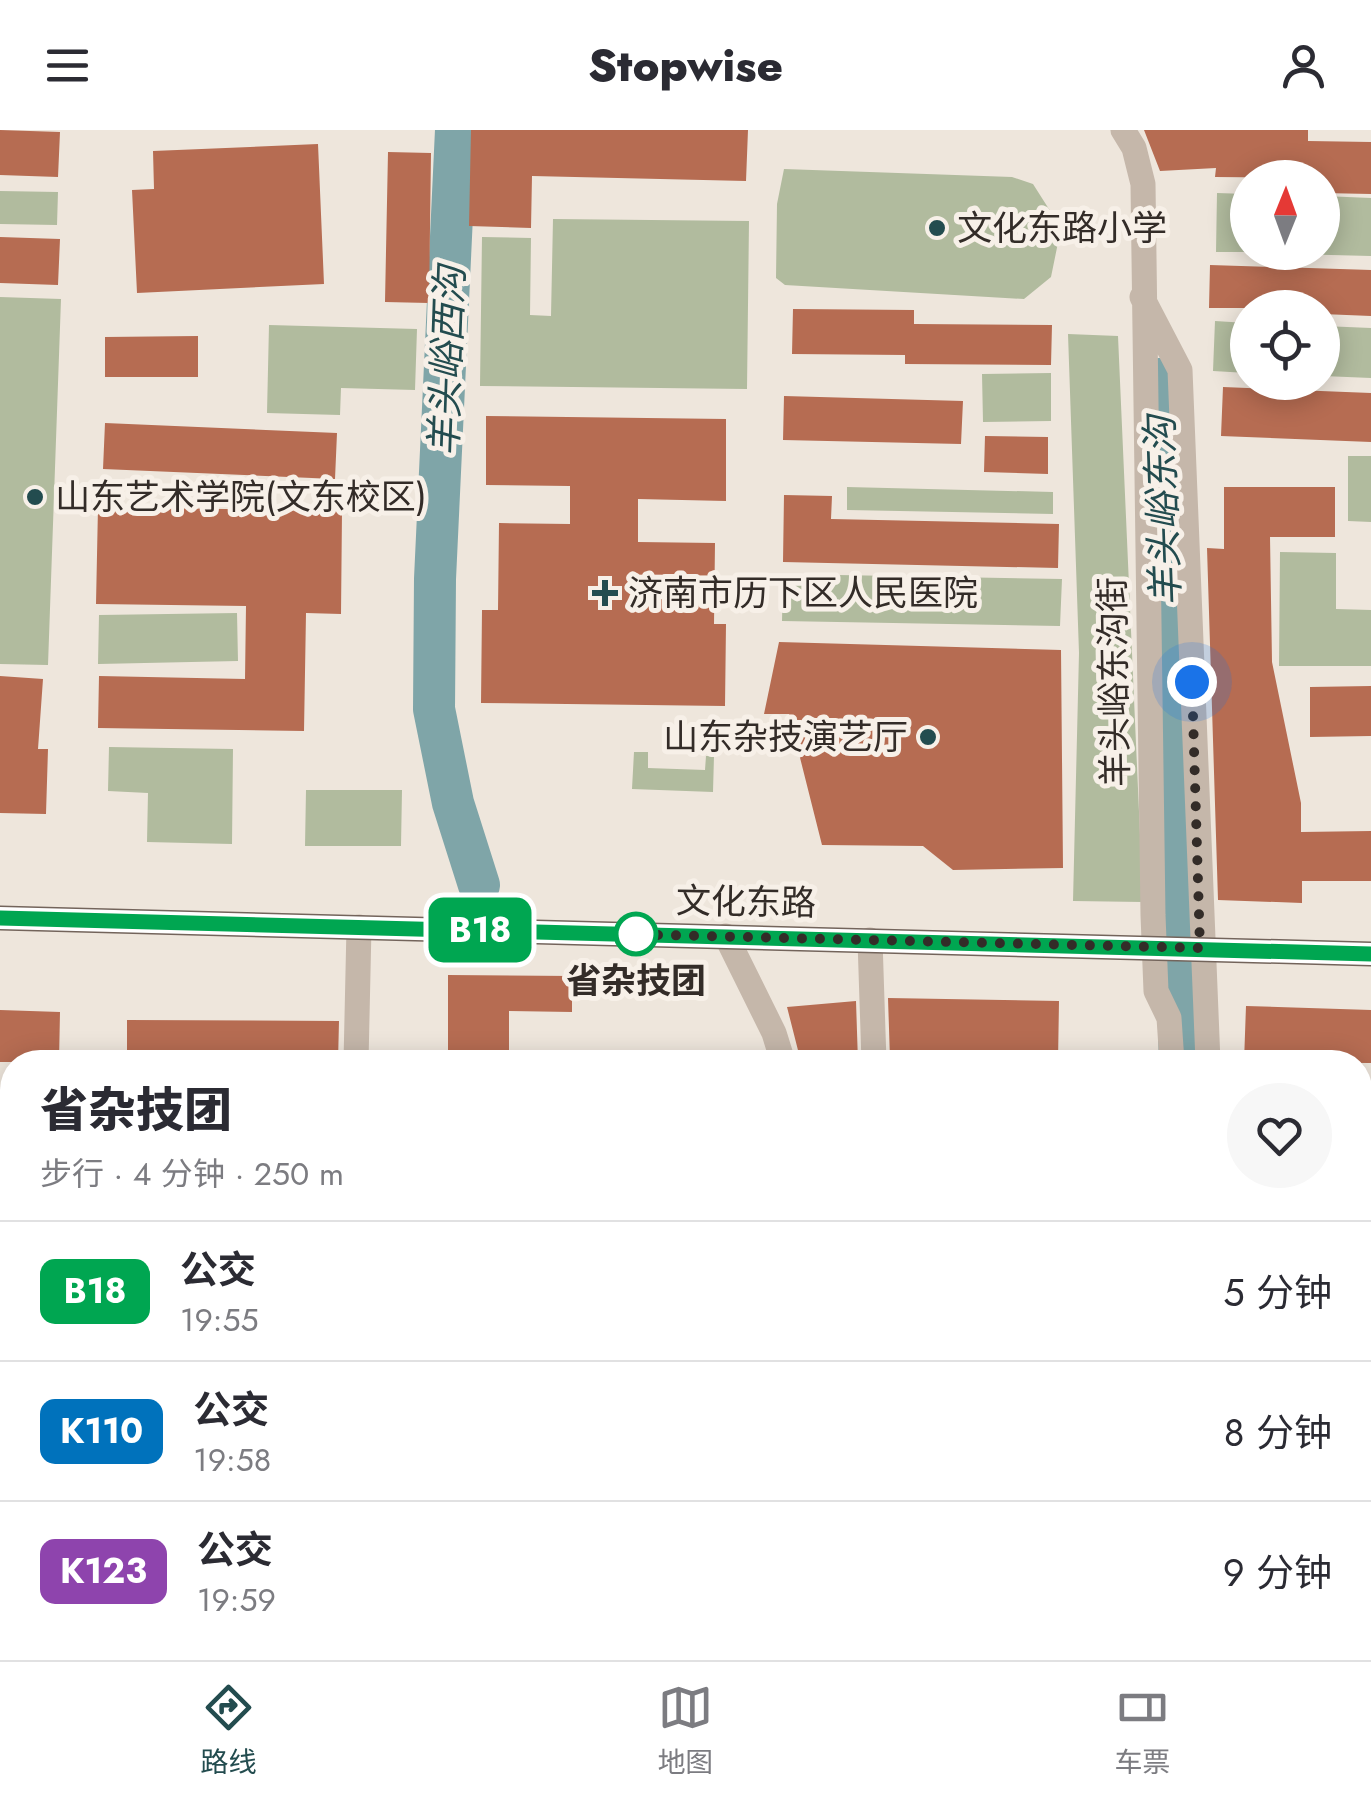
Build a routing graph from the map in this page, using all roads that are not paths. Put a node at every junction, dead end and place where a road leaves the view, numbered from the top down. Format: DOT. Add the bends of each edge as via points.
graph roads {
  1 [pos="1123,130"];
  2 [pos="1142,297"];
  3 [pos="0,918"];
  4 [pos="359,927"];
  5 [pos="726,936"];
  6 [pos="870,940"];
  7 [pos="1154,947"];
  8 [pos="1200,948"];
  9 [pos="1371,954"];
  10 [pos="356,1050"];
  11 [pos="779,1050"];
  12 [pos="874,1050"];
  13 [pos="1171,1050"];
  14 [pos="1207,1050"];
  1 -- 2 [label="street, 羊头峪东沟街" via="1143,184"];
  2 -- 7 [label="street, 羊头峪东沟街"];
  2 -- 8 [label="street, 羊头峪东沟街" via="1180,370"];
  3 -- 4 [label="main road, 文化东路"];
  4 -- 5 [label="main road, 文化东路"];
  4 -- 10 [label="street"];
  5 -- 6 [label="main road, 文化东路"];
  5 -- 11 [label="street"];
  6 -- 7 [label="main road, 文化东路"];
  6 -- 12 [label="street"];
  7 -- 8 [label="main road, 文化东路"];
  7 -- 13 [label="street, 羊头峪东沟街" via="1156,991 1168,1018"];
  8 -- 9 [label="main road, 文化东路"];
  8 -- 14 [label="street, 羊头峪东沟街"];
}
